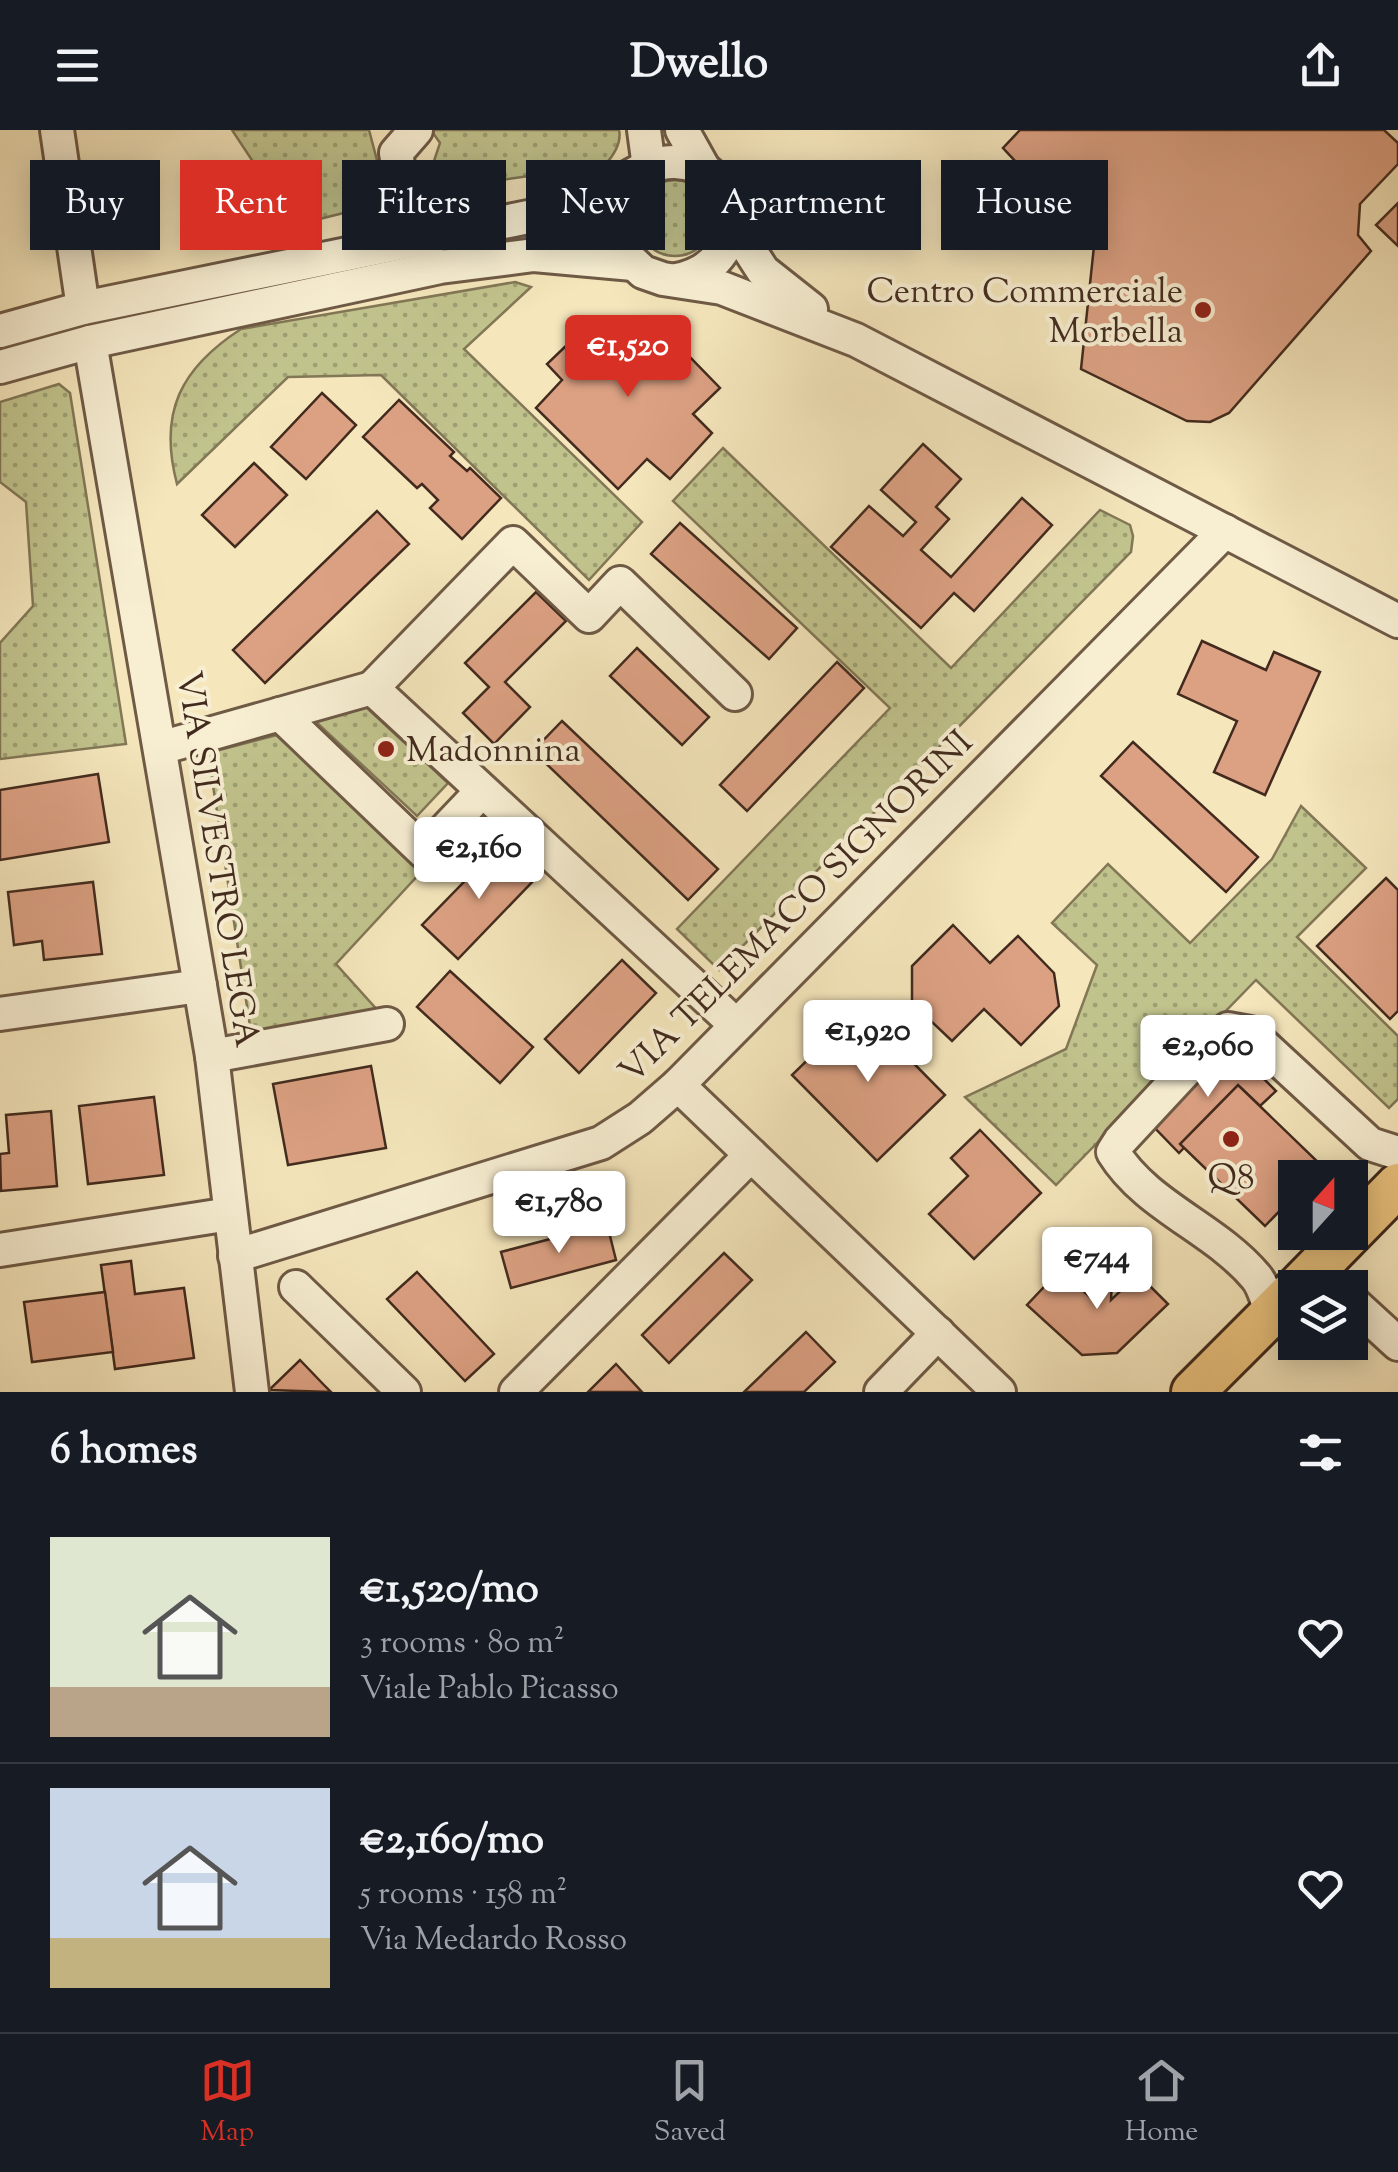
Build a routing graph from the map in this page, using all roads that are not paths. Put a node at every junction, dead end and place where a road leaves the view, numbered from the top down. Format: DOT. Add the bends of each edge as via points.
graph roads {
  1 [pos="57,130"];
  2 [pos="416,130"];
  3 [pos="644,130"];
  4 [pos="682,130"];
  5 [pos="397,160"];
  6 [pos="643,160"];
  7 [pos="698,160"];
  8 [pos="363,250"];
  9 [pos="623,250"];
  10 [pos="723,250"];
  11 [pos="749,250"];
  12 [pos="632,264"];
  13 [pos="677,280"];
  14 [pos="83,308"];
  15 [pos="0,331"];
  16 [pos="856,340"];
  17 [pos="90,342"];
  18 [pos="0,368"];
  19 [pos="1225,531"];
  20 [pos="1398,621"];
  21 [pos="372,688"];
  22 [pos="735,694"];
  23 [pos="280,714"];
  24 [pos="160,748"];
  25 [pos="482,791"];
  26 [pos="200,986"];
  27 [pos="0,1014"];
  28 [pos="387,1024"];
  29 [pos="736,1025"];
  30 [pos="212,1056"];
  31 [pos="678,1085"];
  32 [pos="1398,1153"];
  33 [pos="751,1155"];
  34 [pos="1398,1185"];
  35 [pos="230,1214"];
  36 [pos="0,1250"];
  37 [pos="235,1256"];
  38 [pos="1320,1270"];
  39 [pos="1278,1283"];
  40 [pos="296,1287"];
  41 [pos="1278,1312"];
  42 [pos="1368,1316"];
  43 [pos="938,1333"];
  44 [pos="1398,1344"];
  45 [pos="252,1392"];
  46 [pos="404,1392"];
  47 [pos="516,1392"];
  48 [pos="881,1392"];
  49 [pos="1000,1392"];
  50 [pos="1193,1392"];
  1 -- 14 [label="street"];
  2 -- 5 [label="street"];
  3 -- 6 [label="street"];
  4 -- 7 [label="street"];
  8 -- 14 [label="street"];
  9 -- 12 [label="street"];
  10 -- 13 [label="street" via="712,265"];
  11 -- 16 [label="street" via="763,271"];
  12 -- 13 [label="street"];
  12 -- 17 [label="street" via="534,255 440,267"];
  13 -- 16 [label="street" via="762,301"];
  14 -- 15 [label="street"];
  16 -- 19 [label="street"];
  17 -- 18 [label="street"];
  17 -- 24 [label="street, VIA SILVESTRO LEGA"];
  19 -- 20 [label="street"];
  19 -- 29 [label="street, VIA TELEMACO SIGNORINI"];
  21 -- 22 [label="street" via="513,543 589,616 620,583"];
  21 -- 23 [label="street"];
  21 -- 25 [label="street"];
  23 -- 24 [label="street"];
  23 -- 25 [label="street" via="424,852"];
  24 -- 26 [label="street, VIA SILVESTRO LEGA"];
  25 -- 29 [label="street"];
  26 -- 27 [label="street"];
  26 -- 30 [label="street, VIA SILVESTRO LEGA"];
  28 -- 30 [label="street"];
  29 -- 31 [label="street, VIA TELEMACO SIGNORINI"];
  30 -- 35 [label="street, VIA SILVESTRO LEGA"];
  31 -- 33 [label="street"];
  31 -- 37 [label="street, VIA TELEMACO SIGNORINI" via="601,1143"];
  32 -- 39 [label="street" via="1370,1144 1250,1033 1228,1030 1120,1141 1113,1152 1121,1164 1182,1220 1218,1241 1259,1279"];
  33 -- 43 [label="street"];
  33 -- 47 [label="street"];
  34 -- 38 [label="main road"];
  35 -- 36 [label="street"];
  35 -- 37 [label="street, VIA SILVESTRO LEGA"];
  37 -- 45 [label="street, VIA SILVESTRO LEGA"];
  40 -- 46 [label="street"];
  41 -- 50 [label="main road"];
  42 -- 44 [label="street"];
  43 -- 48 [label="street"];
  43 -- 49 [label="street"];
}
